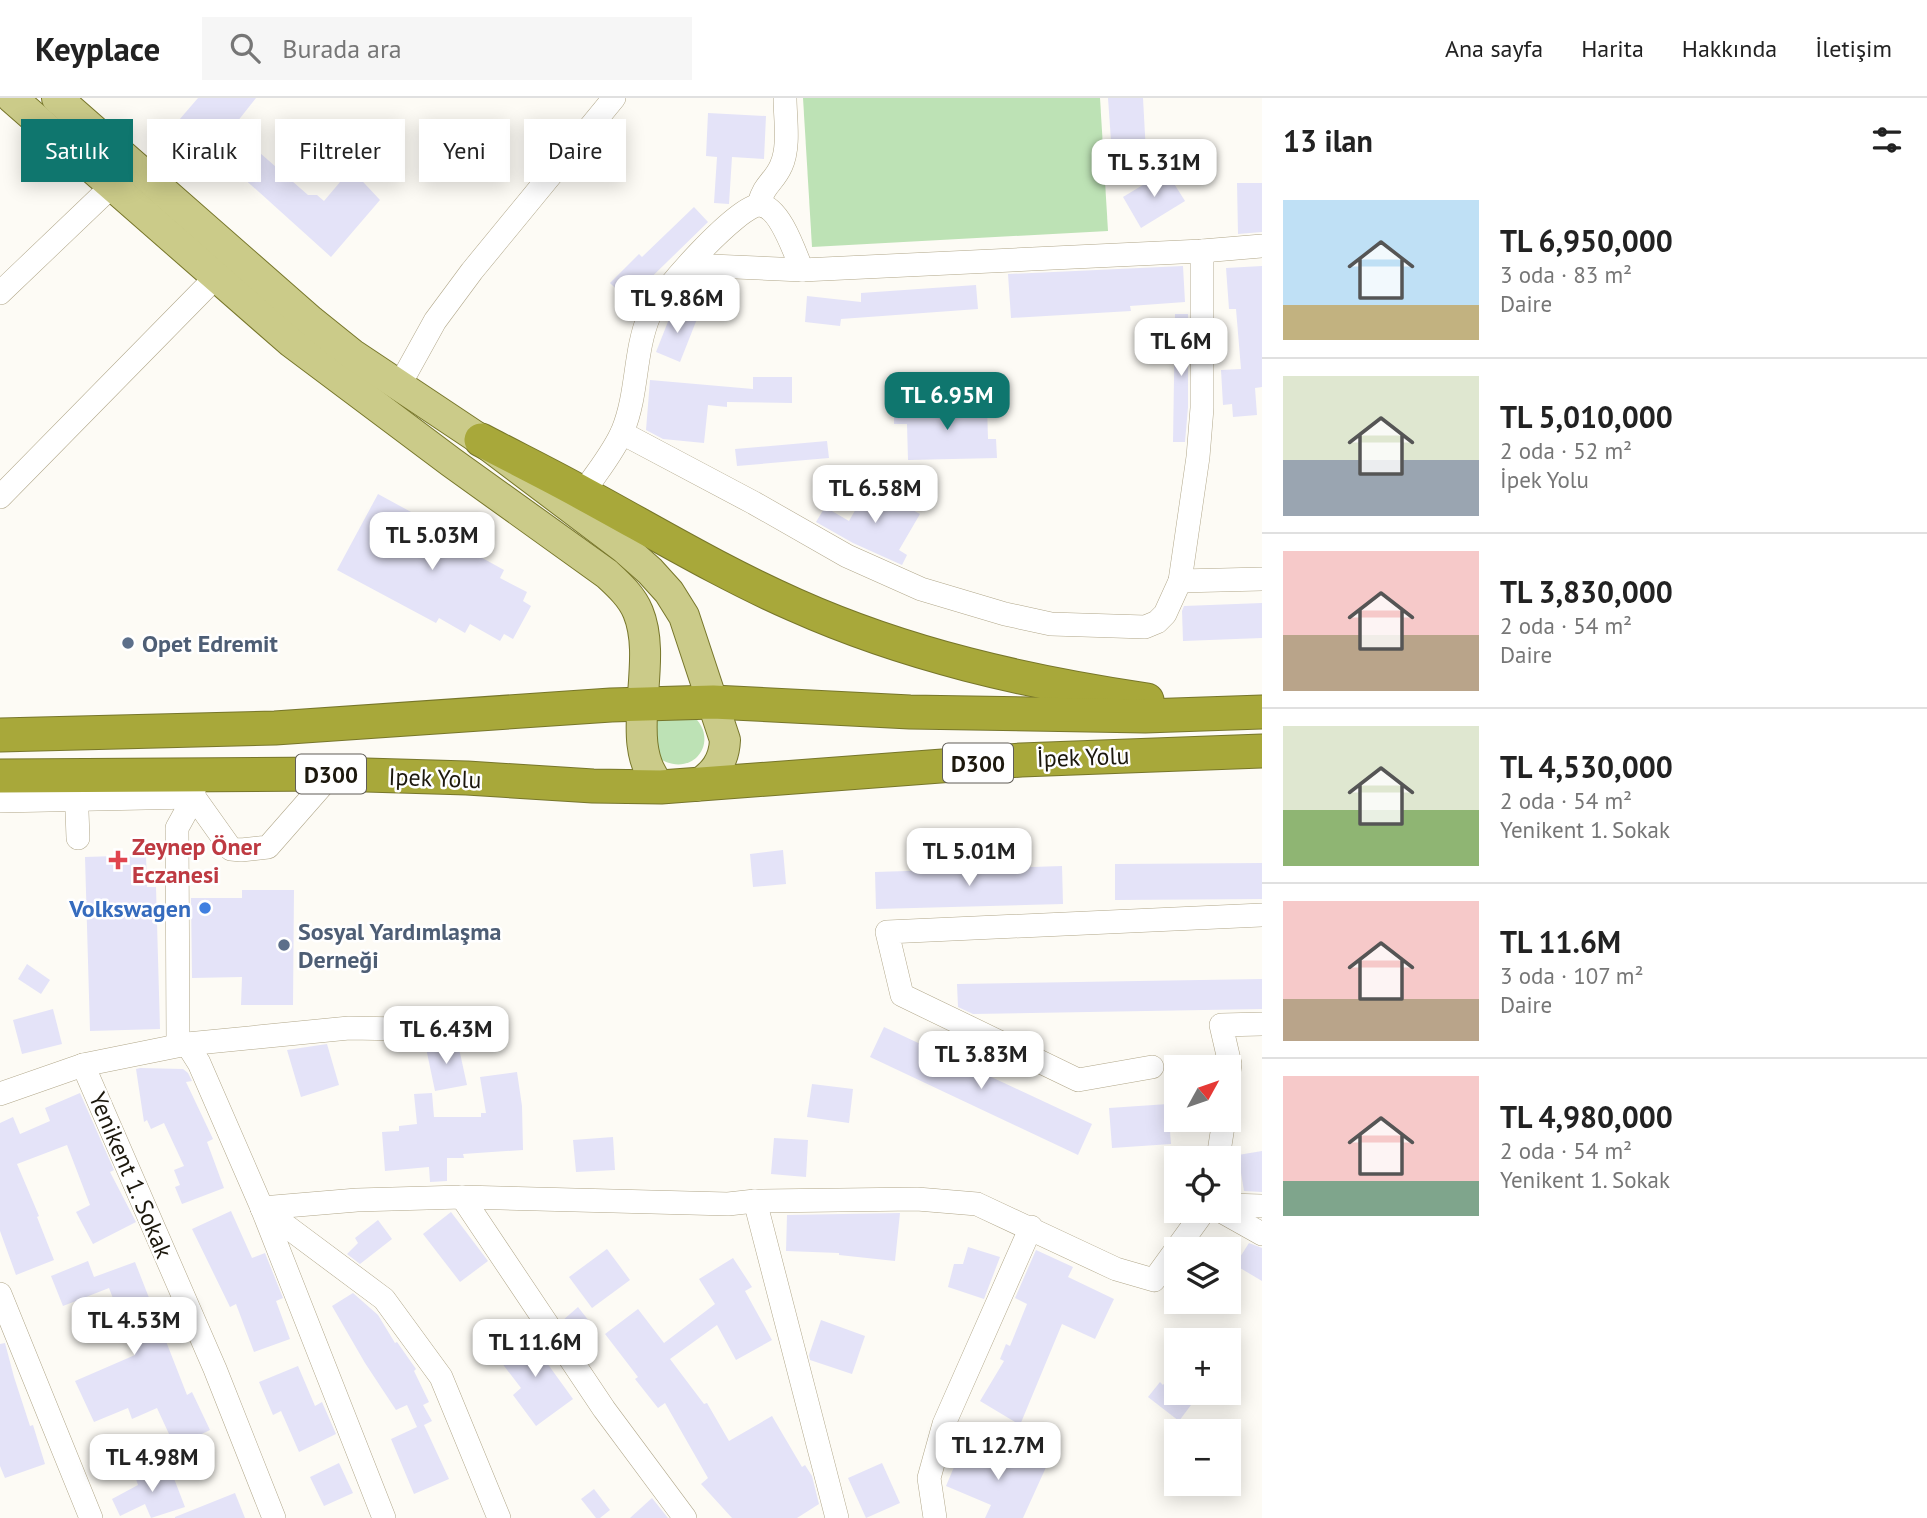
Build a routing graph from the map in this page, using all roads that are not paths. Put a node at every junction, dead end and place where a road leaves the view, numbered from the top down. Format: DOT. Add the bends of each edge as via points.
graph roads {
  1 [pos="12,98"];
  2 [pos="57,98"];
  3 [pos="614,98"];
  4 [pos="785,98"];
  5 [pos="113,186"];
  6 [pos="759,204"];
  7 [pos="1262,246"];
  8 [pos="1202,251"];
  9 [pos="689,265"];
  10 [pos="802,270"];
  11 [pos="216,277"];
  12 [pos="0,293"];
  13 [pos="399,386"];
  14 [pos="622,433"];
  15 [pos="481,440"];
  16 [pos="583,493"];
  17 [pos="0,497"];
  18 [pos="1262,579"];
  19 [pos="1180,581"];
  20 [pos="713,702"];
  21 [pos="643,704"];
  22 [pos="1247,713"];
  23 [pos="0,735"];
  24 [pos="1262,751"];
  25 [pos="332,775"];
  26 [pos="0,776"];
  27 [pos="194,786"];
  28 [pos="695,786"];
  29 [pos="76,787"];
  30 [pos="661,787"];
  31 [pos="0,801"];
  32 [pos="78,838"];
  33 [pos="1262,915"];
  34 [pos="1262,1024"];
  35 [pos="458,1030"];
  36 [pos="182,1044"];
  37 [pos="1228,1055"];
  38 [pos="83,1065"];
  39 [pos="1152,1067"];
  40 [pos="0,1094"];
  41 [pos="462,1197"];
  42 [pos="755,1201"];
  43 [pos="1241,1205"];
  44 [pos="1262,1206"];
  45 [pos="262,1208"];
  46 [pos="1241,1222"];
  47 [pos="1195,1223"];
  48 [pos="1031,1227"];
  49 [pos="1262,1234"];
  50 [pos="0,1294"];
  51 [pos="92,1518"];
  52 [pos="274,1518"];
  53 [pos="384,1518"];
  54 [pos="499,1518"];
  55 [pos="685,1518"];
  56 [pos="837,1518"];
  57 [pos="935,1518"];
  1 -- 5 [label="main road"];
  2 -- 13 [label="main road" via="265,284"];
  3 -- 13 [label="street" via="472,271 435,321"];
  4 -- 6 [label="street" via="783,164 765,187"];
  5 -- 11 [label="main road"];
  5 -- 12 [label="street"];
  6 -- 9 [label="street" via="741,211"];
  6 -- 10 [label="street" via="779,220"];
  7 -- 8 [label="street"];
  8 -- 10 [label="street"];
  8 -- 19 [label="street" via="1202,408"];
  9 -- 10 [label="street"];
  9 -- 14 [label="street" via="654,303"];
  11 -- 17 [label="street"];
  11 -- 21 [label="main road" via="291,342 618,584 638,612 644,635"];
  13 -- 15 [label="main road"];
  14 -- 16 [label="street"];
  14 -- 19 [label="street" via="888,576 1005,614 1051,624 1145,627 1166,614"];
  15 -- 16 [label="highway"];
  15 -- 20 [label="main road" via="624,548 669,592 684,615"];
  16 -- 22 [label="highway" via="796,606 901,646 1061,685"];
  18 -- 19 [label="street"];
  20 -- 21 [label="highway"];
  20 -- 22 [label="highway, İpek Yolu / D300" via="923,713"];
  20 -- 28 [label="main road" via="725,740 724,754 716,770"];
  21 -- 23 [label="highway, D300" via="275,728"];
  21 -- 30 [label="main road" via="644,757"];
  24 -- 28 [label="highway, İpek Yolu / D300" via="1021,760"];
  25 -- 27 [label="highway, Ipek Yolu / D300"];
  25 -- 27 [label="street" via="268,847 241,850 231,849"];
  25 -- 30 [label="highway, Ipek Yolu / D300"];
  26 -- 29 [label="highway, Ipek Yolu / D300"];
  27 -- 29 [label="highway, Ipek Yolu / D300"];
  27 -- 36 [label="street" via="177,828"];
  28 -- 30 [label="highway"];
  29 -- 31 [label="street"];
  29 -- 32 [label="street"];
  33 -- 39 [label="street" via="887,932 902,996 1079,1080"];
  34 -- 37 [label="street" via="1221,1025"];
  35 -- 36 [label="street" via="349,1028"];
  36 -- 38 [label="street"];
  36 -- 45 [label="street" via="199,1063"];
  38 -- 40 [label="street"];
  38 -- 52 [label="street, Yenikent 1. Sokak" via="215,1369"];
  41 -- 42 [label="street"];
  41 -- 45 [label="street"];
  41 -- 55 [label="street" via="604,1409"];
  42 -- 48 [label="street" via="977,1203"];
  42 -- 56 [label="street"];
  43 -- 44 [label="street"];
  45 -- 53 [label="street"];
  45 -- 54 [label="street" via="384,1299 441,1377"];
  46 -- 49 [label="street"];
  47 -- 48 [label="street" via="1154,1280 1116,1269"];
  48 -- 57 [label="street" via="944,1424 929,1478"];
  50 -- 51 [label="street"];
}
